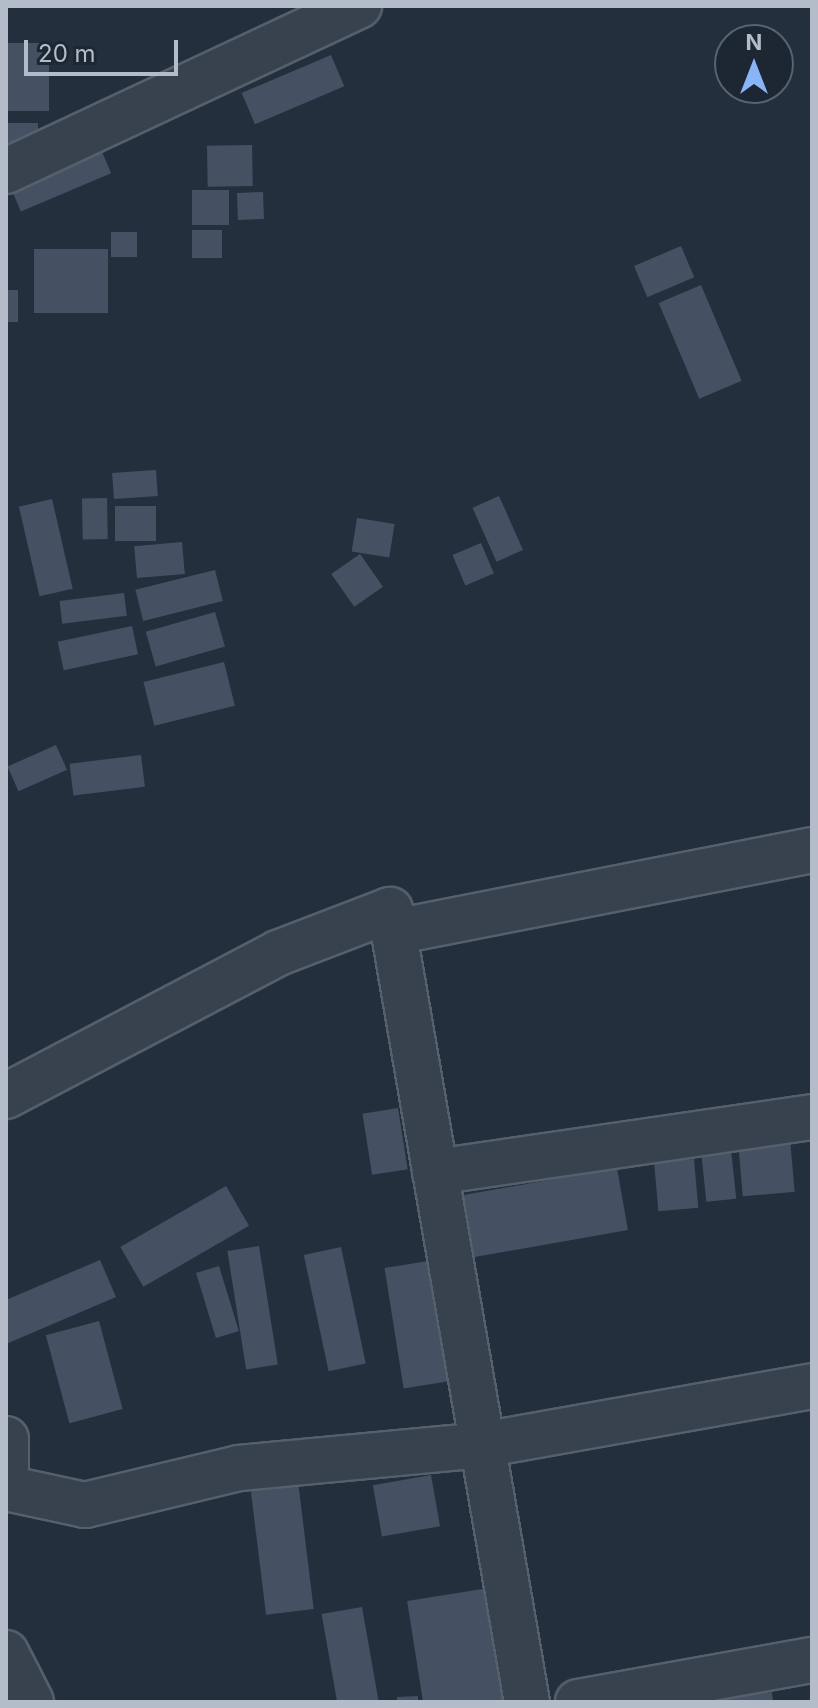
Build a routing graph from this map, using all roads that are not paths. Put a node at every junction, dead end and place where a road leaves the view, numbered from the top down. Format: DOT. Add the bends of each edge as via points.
graph roads {
  1 [pos="359,6"];
  2 [pos="6,171"];
  3 [pos="812,850"];
  4 [pos="394,932"];
  5 [pos="6,1096"];
  6 [pos="812,1117"];
  7 [pos="435,1172"];
  8 [pos="812,1386"];
  9 [pos="6,1439"];
  10 [pos="482,1445"];
  11 [pos="6,1466"];
  12 [pos="6,1488"];
  13 [pos="6,1653"];
  14 [pos="812,1660"];
  15 [pos="31,1702"];
  16 [pos="527,1702"];
  17 [pos="578,1702"];
  1 -- 2 [label="street"];
  3 -- 4 [label="street"];
  4 -- 5 [label="street" via="390,910 278,953"];
  4 -- 7 [label="street"];
  6 -- 7 [label="street"];
  7 -- 10 [label="street"];
  8 -- 10 [label="street"];
  9 -- 11 [label="street"];
  10 -- 12 [label="street" via="239,1468 85,1505"];
  10 -- 16 [label="street"];
  13 -- 15 [label="street"];
  14 -- 17 [label="street"];
}
